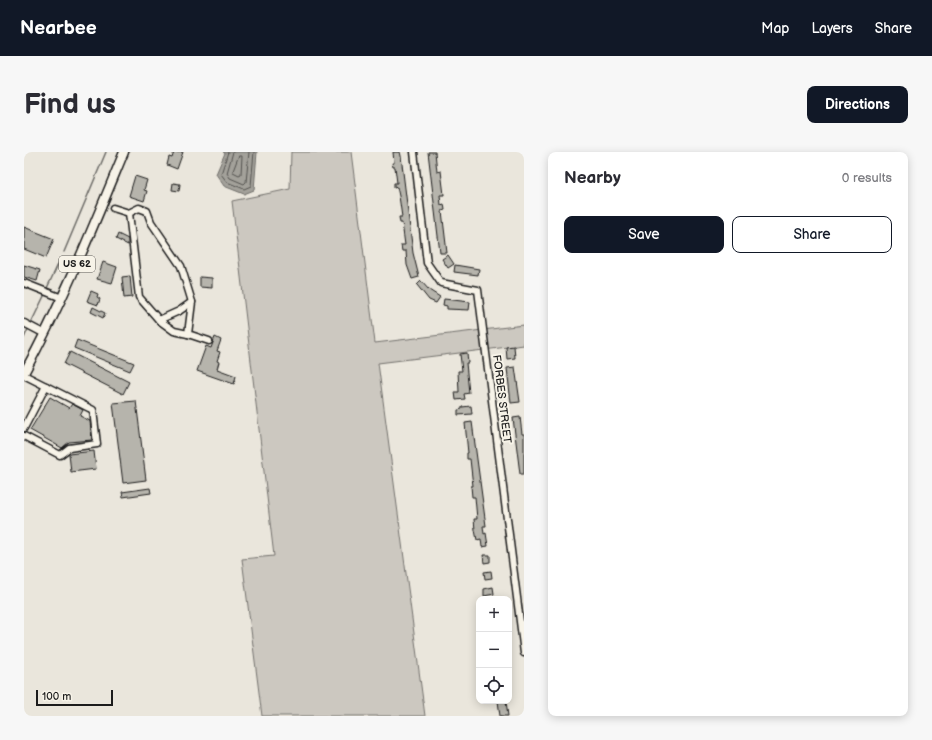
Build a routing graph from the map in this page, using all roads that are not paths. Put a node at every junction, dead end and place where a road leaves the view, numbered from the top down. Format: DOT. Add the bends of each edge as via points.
graph roads {
  1 [pos="124,152"];
  2 [pos="414,152"];
  3 [pos="113,208"];
  4 [pos="129,213"];
  5 [pos="24,283"];
  6 [pos="62,298"];
  7 [pos="192,302"];
  8 [pos="159,320"];
  9 [pos="24,323"];
  10 [pos="45,334"];
  11 [pos="188,334"];
  12 [pos="209,341"];
  13 [pos="24,374"];
  14 [pos="46,386"];
  15 [pos="24,428"];
  16 [pos="24,436"];
  17 [pos="524,653"];
  1 -- 6 [label="main road, US 62"];
  2 -- 17 [label="street, FORBES STREET" via="427,263 441,283 478,290"];
  3 -- 4 [label="street"];
  4 -- 7 [label="street" via="139,208 147,211 151,222 181,266"];
  4 -- 8 [label="street" via="139,297"];
  5 -- 6 [label="street"];
  6 -- 10 [label="main road, US 62"];
  7 -- 8 [label="street"];
  7 -- 11 [label="street"];
  8 -- 11 [label="street" via="174,331"];
  9 -- 10 [label="street"];
  10 -- 13 [label="main road, US 62"];
  11 -- 12 [label="street"];
  13 -- 14 [label="street"];
  14 -- 15 [label="street"];
  14 -- 16 [label="street" via="93,410 98,444 69,448 60,454"];
}
